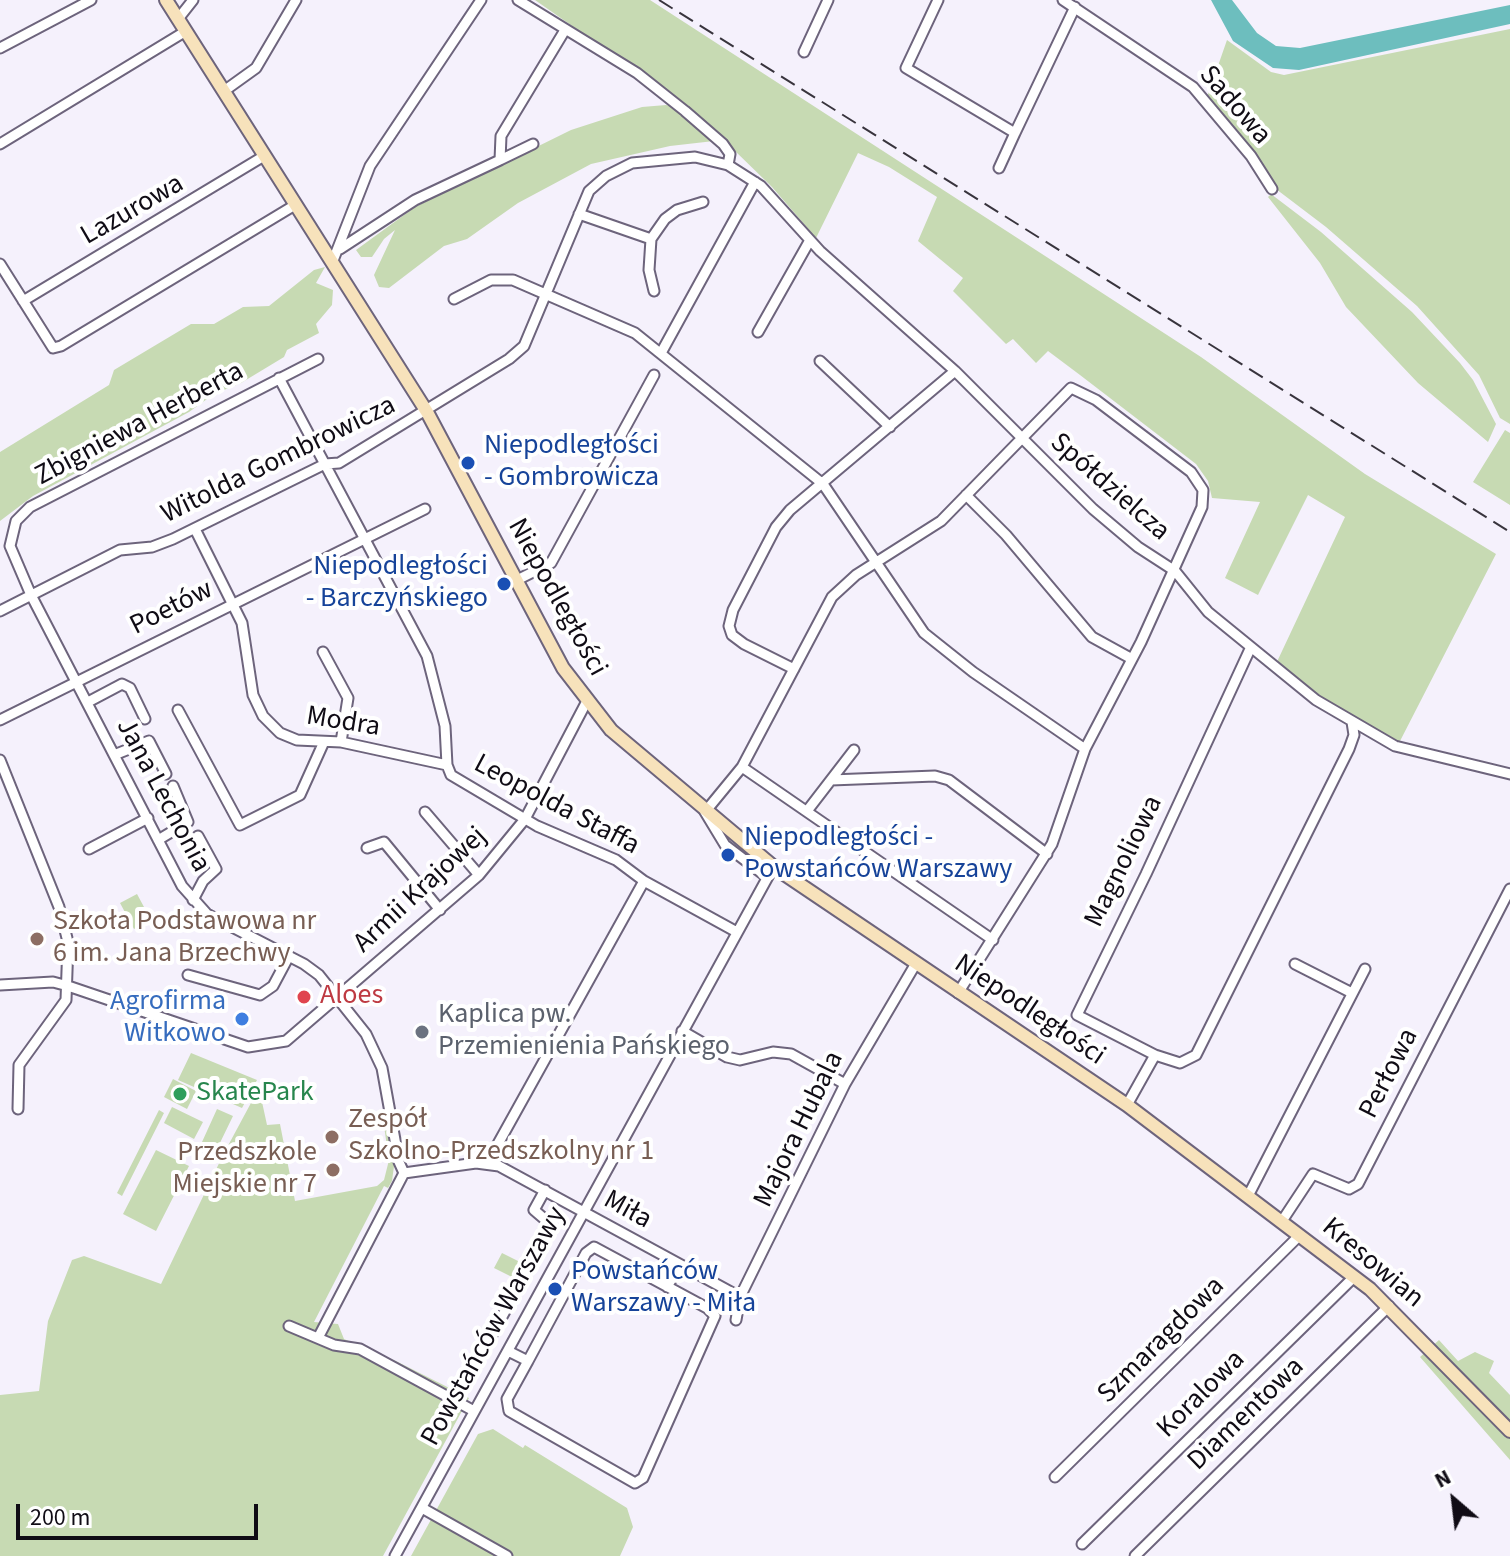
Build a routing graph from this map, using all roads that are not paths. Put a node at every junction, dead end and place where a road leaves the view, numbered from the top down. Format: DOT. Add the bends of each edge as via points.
graph roads {
  1 [pos="91,0"];
  2 [pos="166,0"];
  3 [pos="193,0"];
  4 [pos="296,0"];
  5 [pos="481,0"];
  6 [pos="518,0"];
  7 [pos="828,0"];
  8 [pos="938,0"];
  9 [pos="1063,0"];
  10 [pos="1075,7"];
  11 [pos="178,19"];
  12 [pos="565,30"];
  13 [pos="186,31"];
  14 [pos="0,48"];
  15 [pos="804,52"];
  16 [pos="224,91"];
  17 [pos="1015,133"];
  18 [pos="0,144"];
  19 [pos="533,144"];
  20 [pos="264,156"];
  21 [pos="500,160"];
  22 [pos="728,165"];
  23 [pos="999,168"];
  24 [pos="755,182"];
  25 [pos="1272,189"];
  26 [pos="703,202"];
  27 [pos="295,205"];
  28 [pos="579,214"];
  29 [pos="651,239"];
  30 [pos="810,240"];
  31 [pos="340,249"];
  32 [pos="332,263"];
  33 [pos="0,264"];
  34 [pos="654,291"];
  35 [pos="546,295"];
  36 [pos="454,299"];
  37 [pos="23,301"];
  38 [pos="758,332"];
  39 [pos="661,353"];
  40 [pos="318,359"];
  41 [pos="820,361"];
  42 [pos="955,371"];
  43 [pos="654,375"];
  44 [pos="279,378"];
  45 [pos="427,412"];
  46 [pos="890,427"];
  47 [pos="1020,439"];
  48 [pos="325,464"];
  49 [pos="823,484"];
  50 [pos="966,495"];
  51 [pos="425,509"];
  52 [pos="195,529"];
  53 [pos="364,539"];
  54 [pos="877,562"];
  55 [pos="1175,571"];
  56 [pos="515,581"];
  57 [pos="31,595"];
  58 [pos="232,603"];
  59 [pos="0,611"];
  60 [pos="1250,649"];
  61 [pos="323,652"];
  62 [pos="1132,659"];
  63 [pos="794,669"];
  64 [pos="77,682"];
  65 [pos="587,701"];
  66 [pos="88,702"];
  67 [pos="178,710"];
  68 [pos="145,719"];
  69 [pos="0,720"];
  70 [pos="1352,722"];
  71 [pos="341,742"];
  72 [pos="323,744"];
  73 [pos="1085,749"];
  74 [pos="854,750"];
  75 [pos="114,755"];
  76 [pos="0,760"];
  77 [pos="447,765"];
  78 [pos="742,767"];
  79 [pos="166,774"];
  80 [pos="1510,774"];
  81 [pos="831,780"];
  82 [pos="173,786"];
  83 [pos="807,811"];
  84 [pos="425,812"];
  85 [pos="705,812"];
  86 [pos="148,818"];
  87 [pos="525,819"];
  88 [pos="198,836"];
  89 [pos="158,840"];
  90 [pos="367,848"];
  91 [pos="89,849"];
  92 [pos="1047,854"];
  93 [pos="771,872"];
  94 [pos="479,875"];
  95 [pos="644,881"];
  96 [pos="1510,889"];
  97 [pos="193,900"];
  98 [pos="440,910"];
  99 [pos="735,931"];
  100 [pos="993,940"];
  101 [pos="289,956"];
  102 [pos="1295,964"];
  103 [pos="915,965"];
  104 [pos="1365,969"];
  105 [pos="188,975"];
  106 [pos="0,985"];
  107 [pos="68,986"];
  108 [pos="958,993"];
  109 [pos="1352,993"];
  110 [pos="340,997"];
  111 [pos="682,1031"];
  112 [pos="1155,1055"];
  113 [pos="845,1084"];
  114 [pos="1127,1105"];
  115 [pos="18,1109"];
  116 [pos="1189,1149"];
  117 [pos="492,1164"];
  118 [pos="404,1173"];
  119 [pos="545,1190"];
  120 [pos="1248,1196"];
  121 [pos="583,1212"];
  122 [pos="1282,1221"];
  123 [pos="1300,1235"];
  124 [pos="680,1265"];
  125 [pos="1354,1277"];
  126 [pos="667,1287"];
  127 [pos="740,1297"];
  128 [pos="1389,1306"];
  129 [pos="736,1320"];
  130 [pos="289,1326"];
  131 [pos="318,1338"];
  132 [pos="508,1351"];
  133 [pos="528,1361"];
  134 [pos="475,1367"];
  135 [pos="493,1377"];
  136 [pos="465,1384"];
  137 [pos="474,1411"];
  138 [pos="1510,1431"];
  139 [pos="1055,1477"];
  140 [pos="422,1508"];
  141 [pos="1082,1544"];
  142 [pos="395,1556"];
  143 [pos="507,1556"];
  144 [pos="1135,1556"];
  1 -- 14 [label="street"];
  2 -- 11 [label="street, Niepodległości"];
  3 -- 11 [label="street"];
  4 -- 16 [label="street" via="256,68"];
  5 -- 31 [label="street" via="370,166"];
  6 -- 12 [label="street"];
  7 -- 15 [label="street"];
  8 -- 17 [label="street" via="906,68"];
  9 -- 10 [label="street, Sadowa"];
  10 -- 17 [label="street"];
  10 -- 25 [label="street, Sadowa" via="1193,87"];
  11 -- 13 [label="street, Niepodległości"];
  12 -- 21 [label="street" via="501,136"];
  12 -- 22 [label="street" via="637,73 685,111 723,144 730,154"];
  13 -- 16 [label="street, Niepodległości"];
  13 -- 18 [label="street"];
  16 -- 20 [label="street, Niepodległości"];
  17 -- 23 [label="street"];
  19 -- 21 [label="street"];
  20 -- 27 [label="street, Niepodległości"];
  20 -- 37 [label="street, Lazurowa"];
  21 -- 31 [label="street" via="415,200"];
  22 -- 24 [label="street, Witolda Gombrowicza"];
  22 -- 28 [label="street, Witolda Gombrowicza" via="681,156 632,163 596,183"];
  24 -- 30 [label="street, Spółdzielcza"];
  24 -- 39 [label="street"];
  26 -- 29 [label="street" via="677,210"];
  27 -- 32 [label="street, Niepodległości"];
  27 -- 37 [label="street" via="61,346 53,348"];
  28 -- 29 [label="street"];
  28 -- 35 [label="street, Witolda Gombrowicza"];
  29 -- 34 [label="street"];
  30 -- 38 [label="street"];
  30 -- 42 [label="street, Spółdzielcza"];
  31 -- 32 [label="street"];
  32 -- 45 [label="street, Niepodległości"];
  33 -- 37 [label="street"];
  35 -- 36 [label="street" via="513,280 491,280"];
  35 -- 39 [label="street" via="635,333"];
  35 -- 45 [label="street, Witolda Gombrowicza" via="524,346"];
  39 -- 49 [label="street"];
  40 -- 44 [label="street, Zbigniewa Herberta"];
  41 -- 46 [label="street"];
  42 -- 46 [label="street"];
  42 -- 47 [label="street, Spółdzielcza"];
  43 -- 56 [label="street" via="551,563"];
  44 -- 48 [label="street, Leopolda Staffa"];
  44 -- 57 [label="street, Zbigniewa Herberta" via="25,511 16,521 10,546"];
  45 -- 48 [label="street, Witolda Gombrowicza" via="339,463"];
  45 -- 56 [label="street, Niepodległości"];
  46 -- 49 [label="street"];
  47 -- 50 [label="street"];
  47 -- 55 [label="street, Spółdzielcza" via="1138,547"];
  47 -- 55 [label="street" via="1071,388 1096,400 1199,480 1202,507"];
  48 -- 52 [label="street, Witolda Gombrowicza"];
  48 -- 53 [label="street, Leopolda Staffa"];
  49 -- 54 [label="street"];
  49 -- 63 [label="street" via="776,527 729,626 744,644"];
  50 -- 54 [label="street" via="941,521"];
  50 -- 62 [label="street" via="1092,637"];
  51 -- 53 [label="street"];
  52 -- 57 [label="street, Witolda Gombrowicza" via="152,547 120,550"];
  52 -- 58 [label="street"];
  53 -- 58 [label="street, Poetów"];
  53 -- 77 [label="street, Leopolda Staffa" via="427,656 445,726"];
  54 -- 63 [label="street" via="832,597"];
  54 -- 73 [label="street" via="924,633"];
  55 -- 60 [label="street, Spółdzielcza" via="1208,612"];
  55 -- 62 [label="street"];
  56 -- 65 [label="street, Niepodległości"];
  57 -- 59 [label="street, Witolda Gombrowicza"];
  57 -- 64 [label="street, Zbigniewa Herberta"];
  58 -- 64 [label="street, Poetów"];
  58 -- 72 [label="street, Modra" via="242,623 253,695 263,716 280,733"];
  60 -- 70 [label="street, Spółdzielcza"];
  60 -- 112 [label="street, Magnoliowa" via="1077,1015"];
  61 -- 71 [label="street" via="348,698"];
  62 -- 73 [label="street"];
  63 -- 78 [label="street"];
  64 -- 66 [label="street, Jana Lechonia"];
  64 -- 69 [label="street, Poetów"];
  65 -- 85 [label="street, Niepodległości" via="630,748"];
  65 -- 87 [label="street, Armii Krajowej"];
  66 -- 68 [label="street" via="122,684 130,688"];
  66 -- 75 [label="street, Jana Lechonia"];
  67 -- 72 [label="street" via="240,825 300,795"];
  70 -- 80 [label="street, Spółdzielcza" via="1395,746"];
  70 -- 112 [label="street, Magnoliowa" via="1349,749 1196,1055 1180,1063"];
  71 -- 72 [label="street, Modra"];
  71 -- 77 [label="street, Modra"];
  73 -- 92 [label="street"];
  74 -- 81 [label="street"];
  75 -- 79 [label="street" via="149,741"];
  75 -- 86 [label="street, Jana Lechonia"];
  76 -- 107 [label="street" via="64,924"];
  77 -- 87 [label="street, Leopolda Staffa" via="459,782"];
  78 -- 83 [label="street"];
  78 -- 85 [label="street"];
  81 -- 83 [label="street"];
  81 -- 92 [label="street" via="949,780"];
  82 -- 89 [label="street" via="188,822"];
  83 -- 100 [label="street"];
  84 -- 94 [label="street"];
  85 -- 93 [label="street, Niepodległości"];
  86 -- 89 [label="street, Jana Lechonia"];
  86 -- 91 [label="street"];
  87 -- 94 [label="street, Armii Krajowej"];
  87 -- 95 [label="street, Leopolda Staffa" via="616,860"];
  88 -- 97 [label="street" via="216,869"];
  89 -- 97 [label="street, Jana Lechonia"];
  90 -- 98 [label="street" via="384,842"];
  92 -- 100 [label="street"];
  93 -- 99 [label="street, Powstańców Warszawy"];
  93 -- 103 [label="street, Niepodległości"];
  94 -- 98 [label="street, Armii Krajowej"];
  95 -- 99 [label="street, Leopolda Staffa"];
  95 -- 117 [label="street" via="498,1144"];
  96 -- 122 [label="street, Perłowa" via="1358,1184 1349,1189 1313,1174"];
  97 -- 101 [label="street, Jana Lechonia" via="224,925"];
  98 -- 110 [label="street, Armii Krajowej"];
  99 -- 111 [label="street, Powstańców Warszawy"];
  100 -- 108 [label="street"];
  101 -- 105 [label="street" via="273,986 260,995"];
  101 -- 110 [label="street, Jana Lechonia"];
  102 -- 109 [label="street"];
  103 -- 108 [label="street, Niepodległości"];
  103 -- 113 [label="street, Majora Hubala"];
  104 -- 109 [label="street"];
  106 -- 107 [label="street, Armii Krajowej"];
  107 -- 110 [label="street, Armii Krajowej" via="248,1047 286,1041"];
  107 -- 115 [label="street" via="60,1012 19,1065"];
  108 -- 114 [label="street, Niepodległości"];
  109 -- 120 [label="street"];
  110 -- 118 [label="street, Jana Lechonia" via="378,1055"];
  111 -- 113 [label="street" via="740,1060 773,1052 791,1054"];
  111 -- 121 [label="street, Powstańców Warszawy"];
  112 -- 114 [label="street"];
  113 -- 127 [label="street, Majora Hubala"];
  114 -- 116 [label="street, Niepodległości"];
  116 -- 120 [label="street, Kresowian"];
  117 -- 118 [label="street"];
  117 -- 119 [label="street, Miła"];
  118 -- 131 [label="street"];
  119 -- 121 [label="street, Miła"];
  119 -- 134 [label="street" via="534,1213 548,1222 549,1231"];
  120 -- 122 [label="street, Kresowian"];
  121 -- 124 [label="street, Miła"];
  121 -- 132 [label="street, Powstańców Warszawy"];
  122 -- 123 [label="street, Kresowian"];
  123 -- 125 [label="street, Kresowian"];
  123 -- 139 [label="street, Szmaragdowa"];
  124 -- 126 [label="street"];
  124 -- 127 [label="street, Miła"];
  125 -- 128 [label="street, Kresowian"];
  125 -- 141 [label="street, Koralowa"];
  126 -- 133 [label="street" via="591,1248"];
  126 -- 133 [label="street" via="715,1316 638,1482 509,1411 507,1399"];
  127 -- 129 [label="street, Majora Hubala"];
  128 -- 138 [label="street, Kresowian"];
  128 -- 144 [label="street, Diamentowa"];
  130 -- 131 [label="street"];
  131 -- 137 [label="street" via="360,1349"];
  132 -- 133 [label="street"];
  132 -- 135 [label="street, Powstańców Warszawy"];
  134 -- 135 [label="street"];
  134 -- 136 [label="street"];
  135 -- 137 [label="street, Powstańców Warszawy"];
  137 -- 140 [label="street, Powstańców Warszawy"];
  140 -- 142 [label="street, Powstańców Warszawy"];
  140 -- 143 [label="street"];
}
